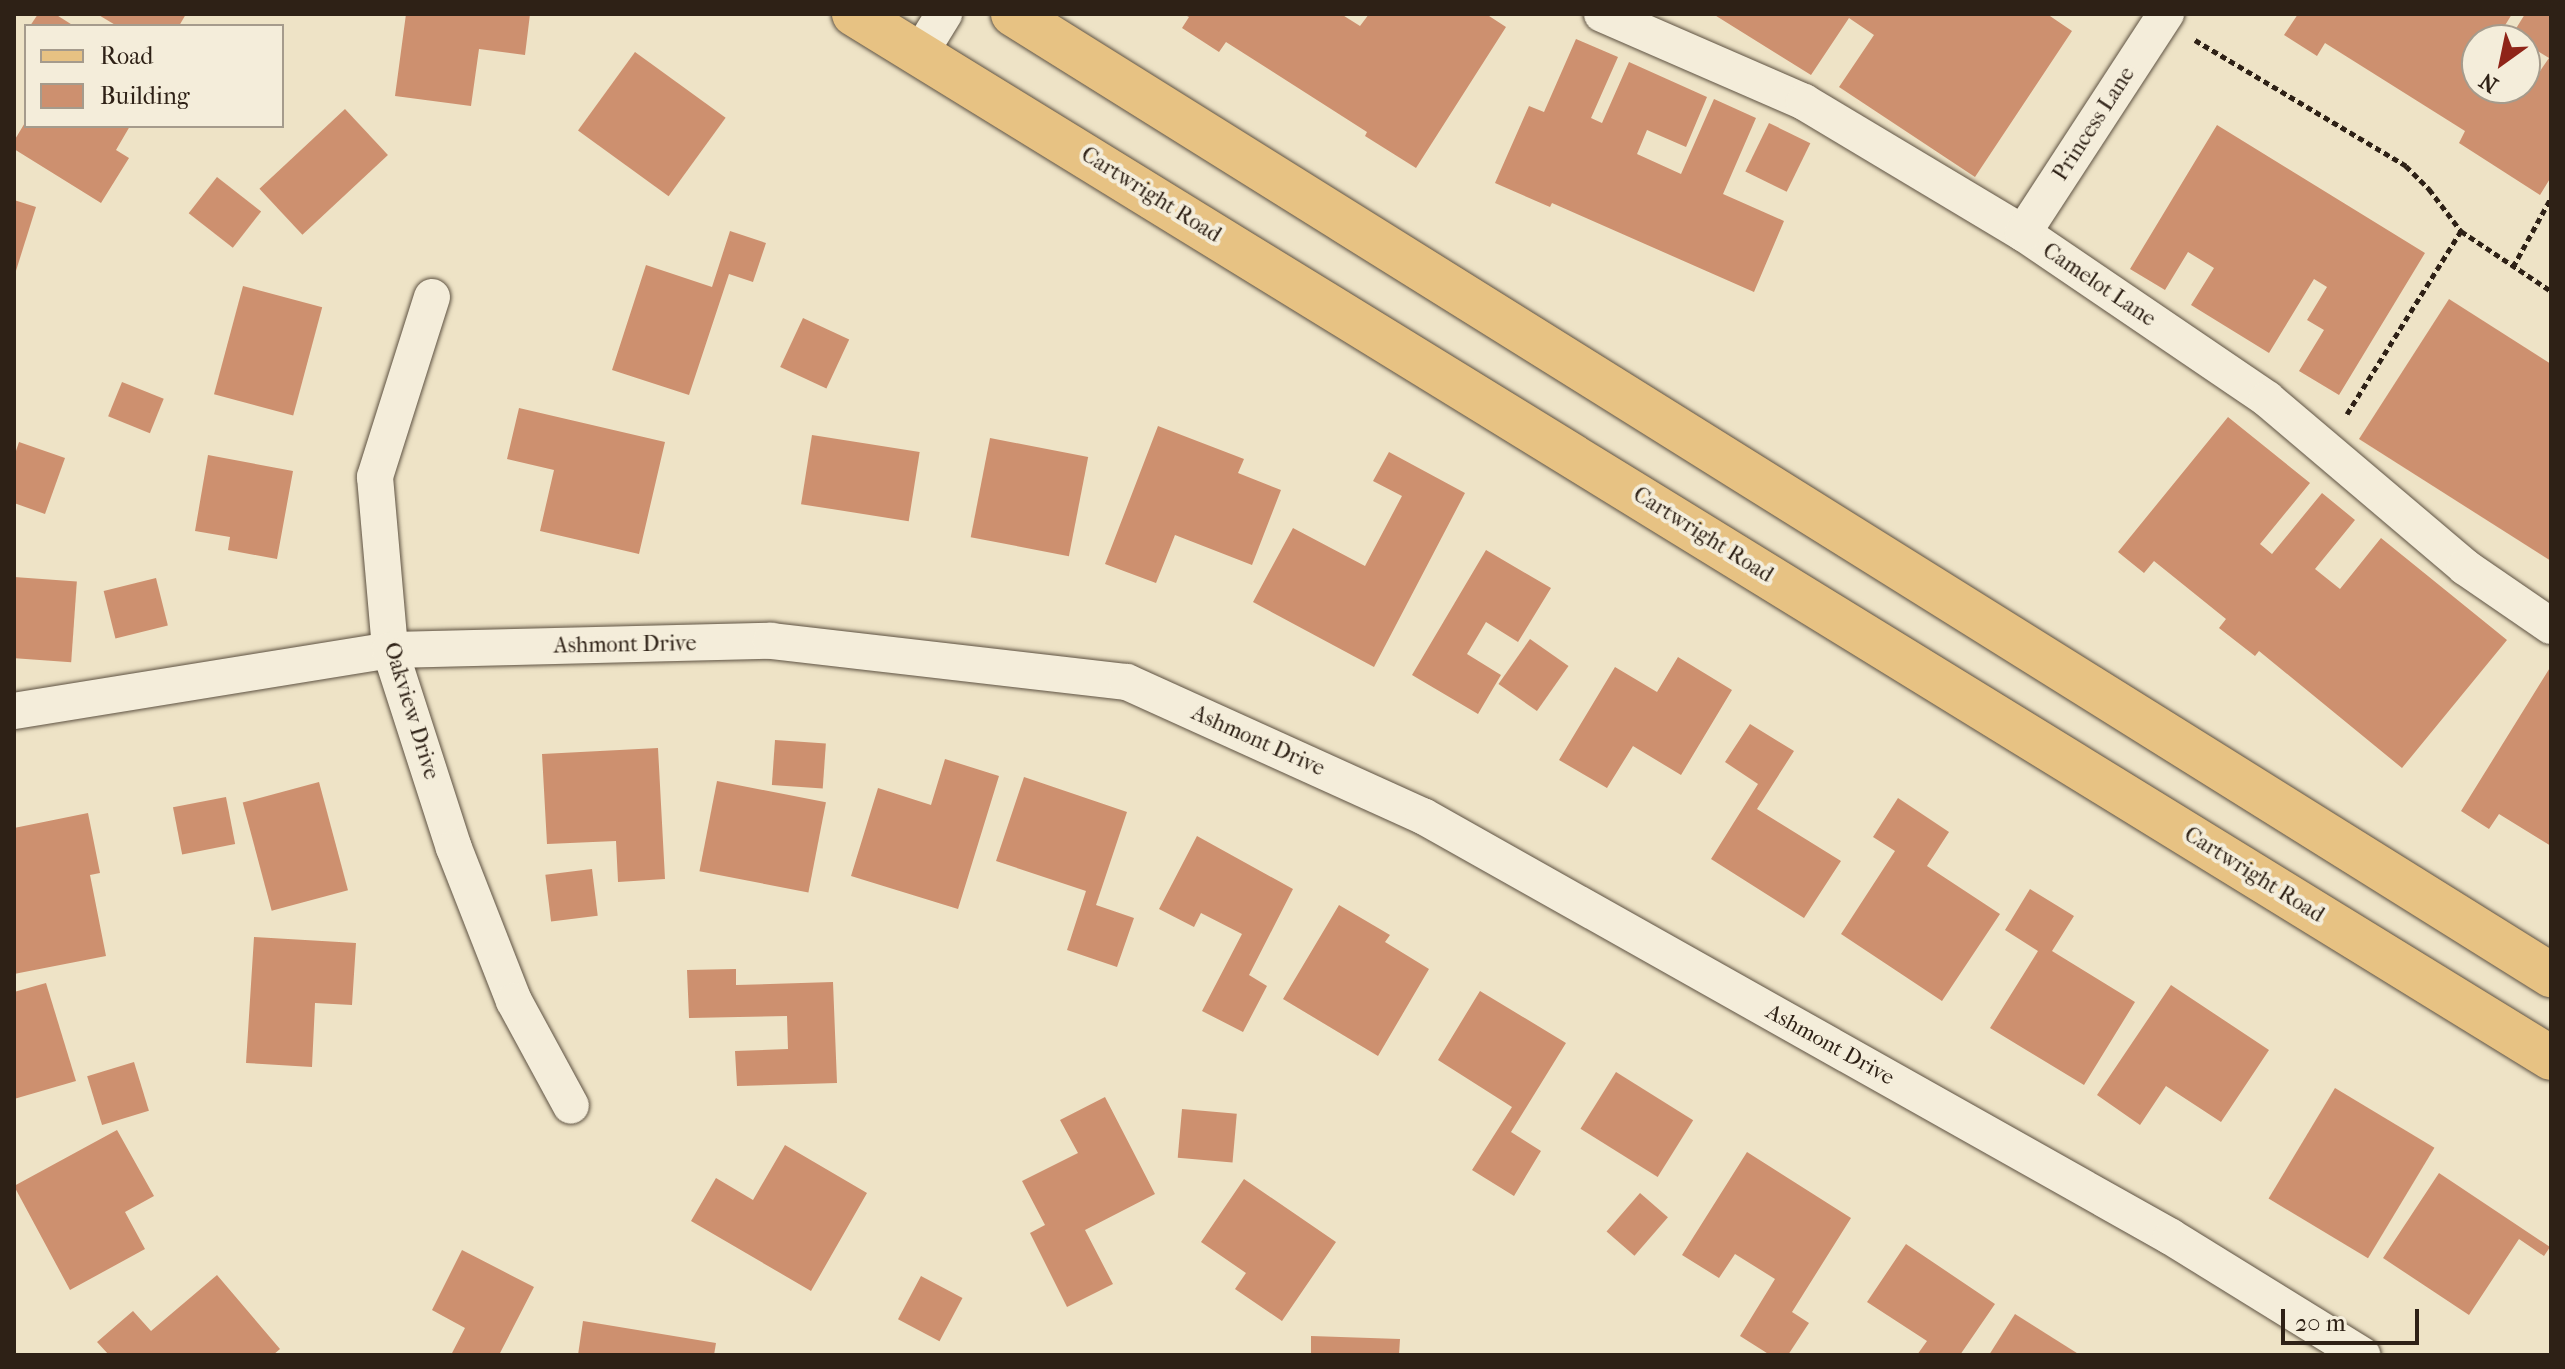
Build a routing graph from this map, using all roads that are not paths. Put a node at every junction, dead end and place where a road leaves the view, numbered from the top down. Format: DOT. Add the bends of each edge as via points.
graph roads {
  1 [pos="854,14"];
  2 [pos="944,14"];
  3 [pos="1013,14"];
  4 [pos="1602,14"];
  5 [pos="2163,17"];
  6 [pos="920,53"];
  7 [pos="2023,233"];
  8 [pos="432,297"];
  9 [pos="2551,626"];
  10 [pos="390,650"];
  11 [pos="14,711"];
  12 [pos="2551,975"];
  13 [pos="2551,1058"];
  14 [pos="571,1106"];
  15 [pos="2362,1355"];
  1 -- 6 [label="main road, Cartwright Road"];
  2 -- 6 [label="street"];
  3 -- 12 [label="main road"];
  4 -- 7 [label="street, Camelot Lane" via="1804,102"];
  5 -- 7 [label="street, Princess Lane"];
  6 -- 13 [label="main road, Cartwright Road"];
  7 -- 9 [label="street, Camelot Lane" via="2267,399 2465,567"];
  8 -- 10 [label="street, Oakview Drive" via="375,477"];
  10 -- 11 [label="street, Ashmont Drive"];
  10 -- 14 [label="street, Oakview Drive" via="454,848 514,1001"];
  10 -- 15 [label="street, Ashmont Drive" via="771,641 1127,682 1423,816 2171,1237"];
}
